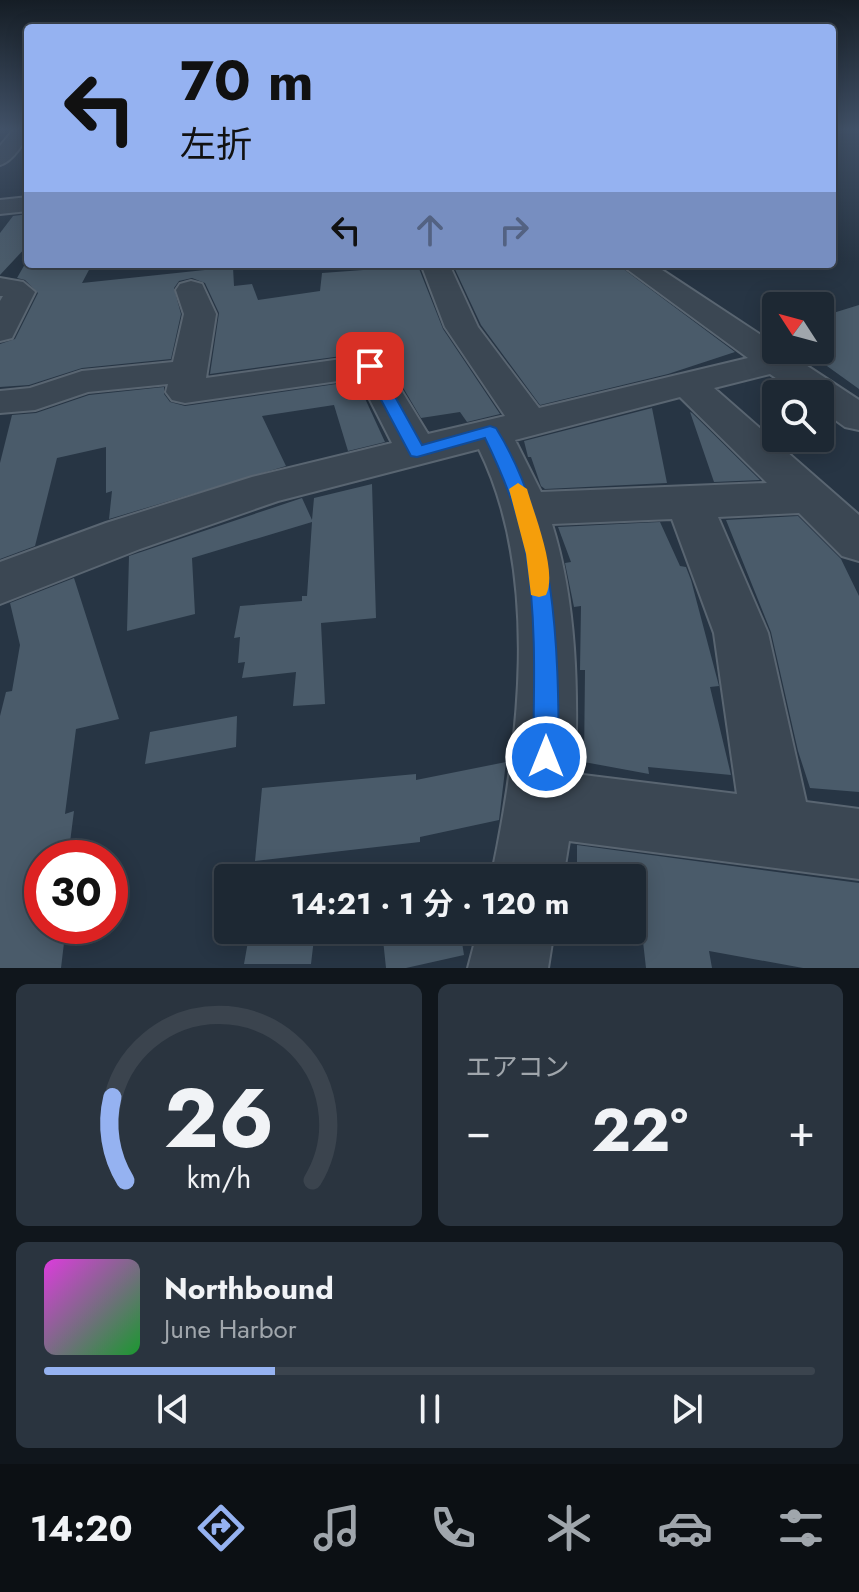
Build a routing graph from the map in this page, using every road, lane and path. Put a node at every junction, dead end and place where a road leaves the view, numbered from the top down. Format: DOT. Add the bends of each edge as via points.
graph roads {
  1 [pos="24,204"];
  2 [pos="0,207"];
  3 [pos="436,268"];
  4 [pos="640,268"];
  5 [pos="0,287"];
  6 [pos="191,290"];
  7 [pos="0,331"];
  8 [pos="762,354"];
  9 [pos="766,364"];
  10 [pos="777,364"];
  11 [pos="189,371"];
  12 [pos="688,384"];
  13 [pos="0,402"];
  14 [pos="859,418"];
  15 [pos="510,426"];
  16 [pos="417,452"];
  17 [pos="809,497"];
  18 [pos="689,502"];
  19 [pos="524,509"];
  20 [pos="859,543"];
  21 [pos="0,583"];
  22 [pos="539,803"];
  23 [pos="778,834"];
  24 [pos="859,844"];
  25 [pos="529,864"];
  26 [pos="513,944"];
  27 [pos="508,968"];
  1 -- 2 [label="street"];
  3 -- 15 [label="street" via="455,318"];
  4 -- 8 [label="street"];
  5 -- 7 [label="street" via="20,292"];
  6 -- 11 [label="street" via="200,314"];
  9 -- 12 [label="street"];
  10 -- 14 [label="street"];
  11 -- 13 [label="street" via="82,382 35,399"];
  11 -- 16 [label="street" via="185,392 370,366"];
  12 -- 15 [label="street"];
  12 -- 17 [label="street"];
  15 -- 16 [label="street"];
  15 -- 19 [label="street"];
  16 -- 21 [label="street" via="195,510"];
  17 -- 18 [label="street"];
  17 -- 20 [label="street"];
  18 -- 19 [label="street"];
  18 -- 23 [label="street" via="741,633"];
  19 -- 22 [label="street" via="536,554 546,671 546,757"];
  22 -- 23 [label="street"];
  22 -- 25 [label="street"];
  23 -- 24 [label="street"];
  26 -- 27 [label="street"];
}
